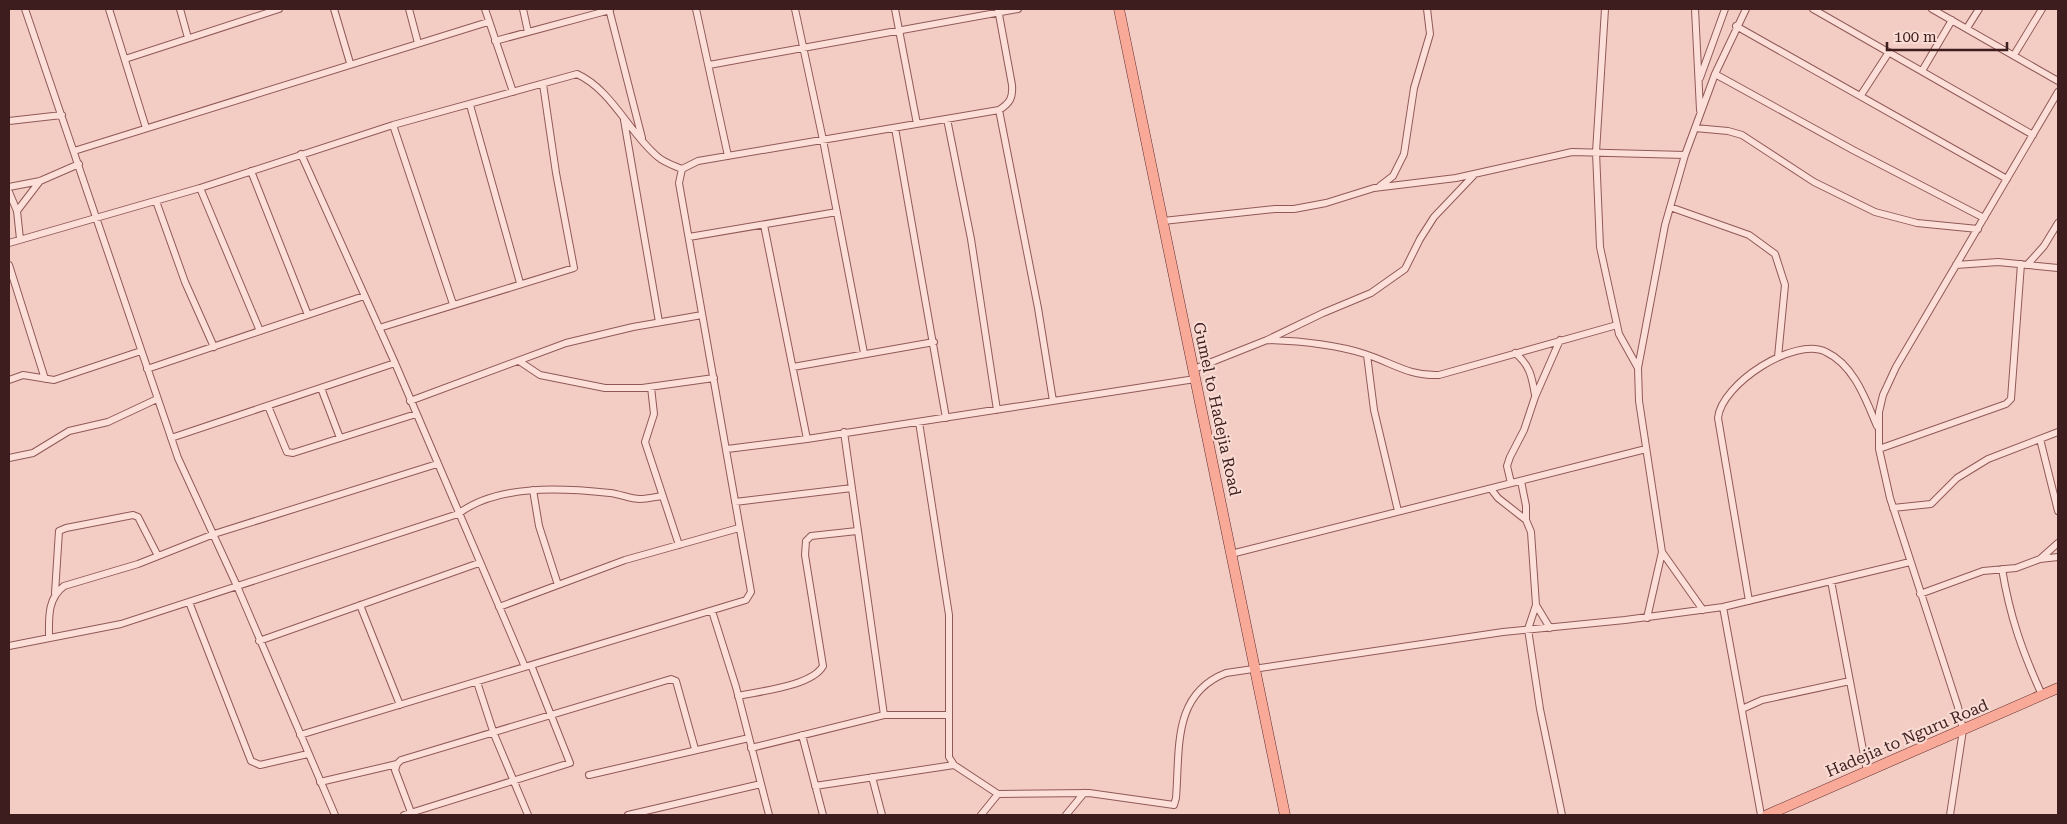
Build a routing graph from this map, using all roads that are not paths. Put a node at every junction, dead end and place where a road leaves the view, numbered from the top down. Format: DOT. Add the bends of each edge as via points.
graph roads {
  1 [pos="25,9"];
  2 [pos="109,9"];
  3 [pos="180,9"];
  4 [pos="279,9"];
  5 [pos="334,9"];
  6 [pos="409,9"];
  7 [pos="485,9"];
  8 [pos="523,9"];
  9 [pos="609,9"];
  10 [pos="696,9"];
  11 [pos="795,9"];
  12 [pos="894,9"];
  13 [pos="1018,9"];
  14 [pos="1119,9"];
  15 [pos="1427,9"];
  16 [pos="1605,9"];
  17 [pos="1695,9"];
  18 [pos="1725,9"];
  19 [pos="1746,9"];
  20 [pos="1813,9"];
  21 [pos="1932,9"];
  22 [pos="1979,9"];
  23 [pos="2042,9"];
  24 [pos="999,11"];
  25 [pos="260,12"];
  26 [pos="1952,20"];
  27 [pos="488,22"];
  28 [pos="1736,26"];
  29 [pos="1966,28"];
  30 [pos="899,29"];
  31 [pos="528,32"];
  32 [pos="188,38"];
  33 [pos="495,40"];
  34 [pos="418,43"];
  35 [pos="804,47"];
  36 [pos="1889,52"];
  37 [pos="2014,55"];
  38 [pos="124,59"];
  39 [pos="350,63"];
  40 [pos="709,65"];
  41 [pos="1922,71"];
  42 [pos="1715,74"];
  43 [pos="2058,81"];
  44 [pos="1698,82"];
  45 [pos="543,84"];
  46 [pos="513,92"];
  47 [pos="2058,92"];
  48 [pos="1861,95"];
  49 [pos="470,105"];
  50 [pos="999,110"];
  51 [pos="1700,114"];
  52 [pos="62,115"];
  53 [pos="624,119"];
  54 [pos="947,119"];
  55 [pos="9,121"];
  56 [pos="917,124"];
  57 [pos="393,125"];
  58 [pos="146,128"];
  59 [pos="895,128"];
  60 [pos="1695,128"];
  61 [pos="2033,135"];
  62 [pos="823,140"];
  63 [pos="643,141"];
  64 [pos="74,150"];
  65 [pos="1596,152"];
  66 [pos="301,154"];
  67 [pos="1685,155"];
  68 [pos="728,156"];
  69 [pos="79,164"];
  70 [pos="682,169"];
  71 [pos="251,171"];
  72 [pos="1474,175"];
  73 [pos="2007,179"];
  74 [pos="40,181"];
  75 [pos="9,187"];
  76 [pos="1380,187"];
  77 [pos="200,188"];
  78 [pos="9,192"];
  79 [pos="156,201"];
  80 [pos="1670,207"];
  81 [pos="17,211"];
  82 [pos="837,212"];
  83 [pos="97,218"];
  84 [pos="1984,218"];
  85 [pos="1163,221"];
  86 [pos="2058,223"];
  87 [pos="764,225"];
  88 [pos="1978,229"];
  89 [pos="689,237"];
  90 [pos="20,239"];
  91 [pos="9,242"];
  92 [pos="9,265"];
  93 [pos="1956,265"];
  94 [pos="2024,265"];
  95 [pos="2058,268"];
  96 [pos="520,284"];
  97 [pos="364,296"];
  98 [pos="453,304"];
  99 [pos="308,315"];
  100 [pos="702,315"];
  101 [pos="659,322"];
  102 [pos="1617,325"];
  103 [pos="378,328"];
  104 [pos="260,331"];
  105 [pos="1267,340"];
  106 [pos="1560,340"];
  107 [pos="934,342"];
  108 [pos="214,347"];
  109 [pos="141,351"];
  110 [pos="864,353"];
  111 [pos="1515,353"];
  112 [pos="1367,355"];
  113 [pos="1778,357"];
  114 [pos="519,361"];
  115 [pos="395,363"];
  116 [pos="793,367"];
  117 [pos="1638,368"];
  118 [pos="147,369"];
  119 [pos="1194,374"];
  120 [pos="714,378"];
  121 [pos="45,379"];
  122 [pos="9,380"];
  123 [pos="651,387"];
  124 [pos="321,388"];
  125 [pos="1535,397"];
  126 [pos="157,399"];
  127 [pos="410,401"];
  128 [pos="1053,401"];
  129 [pos="268,406"];
  130 [pos="997,410"];
  131 [pos="416,414"];
  132 [pos="946,418"];
  133 [pos="919,422"];
  134 [pos="1878,427"];
  135 [pos="844,432"];
  136 [pos="2058,432"];
  137 [pos="171,438"];
  138 [pos="340,438"];
  139 [pos="807,439"];
  140 [pos="2040,439"];
  141 [pos="727,449"];
  142 [pos="1646,449"];
  143 [pos="1878,449"];
  144 [pos="9,458"];
  145 [pos="437,464"];
  146 [pos="1521,481"];
  147 [pos="1511,483"];
  148 [pos="852,488"];
  149 [pos="1491,488"];
  150 [pos="533,490"];
  151 [pos="662,496"];
  152 [pos="735,502"];
  153 [pos="1893,508"];
  154 [pos="1398,511"];
  155 [pos="2058,511"];
  156 [pos="458,514"];
  157 [pos="1526,520"];
  158 [pos="739,528"];
  159 [pos="857,531"];
  160 [pos="214,534"];
  161 [pos="2058,543"];
  162 [pos="679,545"];
  163 [pos="1662,552"];
  164 [pos="1231,554"];
  165 [pos="158,556"];
  166 [pos="2058,557"];
  167 [pos="2040,559"];
  168 [pos="1910,562"];
  169 [pos="479,563"];
  170 [pos="2002,569"];
  171 [pos="1831,581"];
  172 [pos="558,585"];
  173 [pos="237,586"];
  174 [pos="55,593"];
  175 [pos="1920,594"];
  176 [pos="1749,601"];
  177 [pos="188,602"];
  178 [pos="360,604"];
  179 [pos="1536,605"];
  180 [pos="499,607"];
  181 [pos="1723,608"];
  182 [pos="1702,610"];
  183 [pos="712,611"];
  184 [pos="1647,618"];
  185 [pos="1550,628"];
  186 [pos="1528,630"];
  187 [pos="49,638"];
  188 [pos="259,641"];
  189 [pos="9,646"];
  190 [pos="528,666"];
  191 [pos="1255,669"];
  192 [pos="1850,681"];
  193 [pos="477,682"];
  194 [pos="2058,688"];
  195 [pos="2042,695"];
  196 [pos="738,696"];
  197 [pos="400,705"];
  198 [pos="1742,709"];
  199 [pos="884,715"];
  200 [pos="948,715"];
  201 [pos="552,716"];
  202 [pos="1963,730"];
  203 [pos="494,734"];
  204 [pos="300,735"];
  205 [pos="802,735"];
  206 [pos="749,738"];
  207 [pos="752,748"];
  208 [pos="695,749"];
  209 [pos="308,754"];
  210 [pos="397,764"];
  211 [pos="954,764"];
  212 [pos="1868,771"];
  213 [pos="589,775"];
  214 [pos="872,777"];
  215 [pos="515,781"];
  216 [pos="320,782"];
  217 [pos="761,784"];
  218 [pos="815,786"];
  219 [pos="1084,793"];
  220 [pos="998,794"];
  221 [pos="412,814"];
  222 [pos="335,815"];
  223 [pos="404,815"];
  224 [pos="528,815"];
  225 [pos="628,815"];
  226 [pos="769,815"];
  227 [pos="823,815"];
  228 [pos="882,815"];
  229 [pos="981,815"];
  230 [pos="1066,815"];
  231 [pos="1285,815"];
  232 [pos="1562,815"];
  233 [pos="1761,815"];
  234 [pos="1767,815"];
  235 [pos="1950,815"];
  1 -- 52 [label="street"];
  2 -- 38 [label="street"];
  3 -- 32 [label="street"];
  4 -- 25 [label="street"];
  5 -- 39 [label="street"];
  6 -- 34 [label="street"];
  7 -- 27 [label="street"];
  8 -- 31 [label="street"];
  9 -- 31 [label="street"];
  9 -- 63 [label="street"];
  10 -- 40 [label="street"];
  11 -- 35 [label="street"];
  12 -- 30 [label="street"];
  13 -- 24 [label="street"];
  14 -- 85 [label="main road, Gumel to Hadejia Road"];
  15 -- 76 [label="street" via="1430,34 1414,88 1404,154 1393,176"];
  16 -- 65 [label="street"];
  17 -- 44 [label="street"];
  18 -- 44 [label="street"];
  19 -- 28 [label="street"];
  20 -- 36 [label="street"];
  21 -- 26 [label="street"];
  22 -- 29 [label="street"];
  23 -- 37 [label="street"];
  24 -- 30 [label="street"];
  24 -- 50 [label="street" via="1013,97"];
  25 -- 32 [label="street"];
  26 -- 29 [label="street"];
  26 -- 41 [label="street"];
  27 -- 33 [label="street"];
  27 -- 34 [label="street"];
  28 -- 42 [label="street"];
  28 -- 48 [label="street"];
  29 -- 37 [label="street"];
  30 -- 35 [label="street"];
  30 -- 56 [label="street"];
  31 -- 33 [label="street"];
  32 -- 38 [label="street"];
  33 -- 46 [label="street"];
  34 -- 39 [label="street"];
  35 -- 40 [label="street"];
  35 -- 62 [label="street"];
  36 -- 41 [label="street"];
  36 -- 48 [label="street"];
  37 -- 43 [label="street"];
  38 -- 58 [label="street"];
  39 -- 58 [label="street"];
  40 -- 68 [label="street"];
  41 -- 61 [label="street"];
  42 -- 51 [label="street"];
  42 -- 84 [label="street"];
  44 -- 51 [label="street"];
  45 -- 46 [label="street"];
  45 -- 53 [label="street" via="577,74 586,78"];
  45 -- 96 [label="street" via="574,268"];
  46 -- 49 [label="street"];
  47 -- 61 [label="street"];
  48 -- 73 [label="street"];
  49 -- 57 [label="street"];
  49 -- 96 [label="street"];
  50 -- 54 [label="street"];
  50 -- 128 [label="street"];
  51 -- 60 [label="street"];
  52 -- 55 [label="street"];
  52 -- 64 [label="street"];
  53 -- 63 [label="street"];
  53 -- 101 [label="street"];
  54 -- 56 [label="street"];
  54 -- 130 [label="street" via="971,239"];
  56 -- 59 [label="street"];
  57 -- 66 [label="street"];
  57 -- 98 [label="street"];
  58 -- 64 [label="street"];
  59 -- 62 [label="street"];
  59 -- 107 [label="street"];
  60 -- 67 [label="street"];
  60 -- 88 [label="street" via="1742,135 1814,182 1874,212 1917,223"];
  61 -- 73 [label="street"];
  62 -- 68 [label="street"];
  62 -- 82 [label="street"];
  63 -- 70 [label="street" via="659,158"];
  64 -- 69 [label="street"];
  65 -- 67 [label="street"];
  65 -- 72 [label="street" via="1572,152"];
  65 -- 102 [label="street" via="1600,247"];
  66 -- 71 [label="street"];
  66 -- 97 [label="street"];
  67 -- 80 [label="street"];
  68 -- 70 [label="street" via="698,161"];
  69 -- 74 [label="street"];
  69 -- 83 [label="street"];
  70 -- 89 [label="street" via="680,183"];
  71 -- 77 [label="street"];
  71 -- 99 [label="street"];
  72 -- 76 [label="street"];
  72 -- 105 [label="street" via="1434,217 1405,269 1371,293"];
  73 -- 84 [label="street"];
  74 -- 75 [label="street"];
  74 -- 81 [label="street"];
  76 -- 85 [label="street" via="1294,209"];
  77 -- 79 [label="street"];
  77 -- 104 [label="street"];
  78 -- 81 [label="street"];
  79 -- 83 [label="street"];
  79 -- 108 [label="street" via="185,282"];
  80 -- 113 [label="street" via="1749,235 1775,254 1785,285"];
  80 -- 117 [label="street"];
  81 -- 90 [label="street"];
  82 -- 87 [label="street"];
  82 -- 110 [label="street"];
  83 -- 90 [label="street"];
  83 -- 109 [label="street"];
  84 -- 88 [label="street"];
  85 -- 119 [label="main road, Gumel to Hadejia Road"];
  86 -- 94 [label="street" via="2044,246"];
  87 -- 89 [label="street"];
  87 -- 116 [label="street"];
  88 -- 93 [label="street"];
  89 -- 100 [label="street"];
  90 -- 91 [label="street"];
  92 -- 121 [label="street"];
  93 -- 94 [label="street" via="1998,262"];
  93 -- 134 [label="street" via="1896,367 1883,395"];
  94 -- 95 [label="street"];
  94 -- 143 [label="street" via="2011,399 1962,422"];
  96 -- 98 [label="street"];
  97 -- 99 [label="street"];
  97 -- 103 [label="street"];
  98 -- 103 [label="street"];
  99 -- 104 [label="street"];
  100 -- 101 [label="street"];
  100 -- 120 [label="street"];
  101 -- 114 [label="street" via="566,343"];
  102 -- 106 [label="street"];
  102 -- 117 [label="street"];
  103 -- 115 [label="street"];
  104 -- 108 [label="street"];
  105 -- 112 [label="street" via="1304,341"];
  105 -- 119 [label="street"];
  106 -- 111 [label="street"];
  106 -- 125 [label="street"];
  107 -- 110 [label="street"];
  107 -- 132 [label="street"];
  108 -- 118 [label="street"];
  109 -- 118 [label="street"];
  109 -- 121 [label="street" via="62,378"];
  110 -- 116 [label="street"];
  111 -- 112 [label="street" via="1439,375 1422,375 1396,368"];
  111 -- 125 [label="street" via="1530,370"];
  112 -- 154 [label="street" via="1374,410"];
  113 -- 134 [label="street" via="1807,350 1827,352 1851,374"];
  113 -- 176 [label="street" via="1756,368 1734,387 1719,407 1718,418"];
  114 -- 123 [label="street" via="540,375 604,388"];
  114 -- 127 [label="street"];
  115 -- 124 [label="street"];
  115 -- 127 [label="street"];
  116 -- 139 [label="street"];
  117 -- 142 [label="street"];
  118 -- 126 [label="street"];
  119 -- 128 [label="street"];
  119 -- 164 [label="main road, Gumel to Hadejia Road"];
  120 -- 123 [label="street"];
  120 -- 141 [label="street"];
  121 -- 122 [label="street" via="23,375"];
  123 -- 151 [label="street" via="654,414 646,442"];
  124 -- 129 [label="street"];
  124 -- 138 [label="street"];
  125 -- 147 [label="street" via="1524,430 1510,457"];
  126 -- 137 [label="street"];
  126 -- 144 [label="street" via="108,422 69,431 33,454"];
  127 -- 131 [label="street"];
  128 -- 130 [label="street"];
  129 -- 137 [label="street"];
  129 -- 138 [label="street" via="287,452 293,454"];
  130 -- 132 [label="street"];
  131 -- 138 [label="street"];
  131 -- 145 [label="street"];
  132 -- 133 [label="street"];
  133 -- 135 [label="street"];
  133 -- 200 [label="street" via="949,616"];
  134 -- 143 [label="street"];
  135 -- 139 [label="street"];
  135 -- 148 [label="street"];
  136 -- 140 [label="street"];
  137 -- 160 [label="street"];
  139 -- 141 [label="street"];
  140 -- 153 [label="street" via="1968,470 1931,504"];
  140 -- 155 [label="street"];
  141 -- 152 [label="street"];
  142 -- 146 [label="street"];
  142 -- 163 [label="street"];
  143 -- 153 [label="street"];
  145 -- 156 [label="street"];
  145 -- 160 [label="street"];
  146 -- 147 [label="street"];
  146 -- 157 [label="street"];
  147 -- 149 [label="street"];
  148 -- 152 [label="street"];
  148 -- 159 [label="street"];
  149 -- 154 [label="street"];
  149 -- 157 [label="street" via="1498,498"];
  150 -- 151 [label="street" via="610,493 640,499"];
  150 -- 156 [label="street" via="471,504"];
  150 -- 172 [label="street"];
  151 -- 162 [label="street"];
  152 -- 158 [label="street"];
  153 -- 168 [label="street"];
  154 -- 164 [label="street"];
  156 -- 169 [label="street"];
  156 -- 173 [label="street"];
  157 -- 179 [label="street" via="1531,532"];
  158 -- 162 [label="street"];
  158 -- 183 [label="street" via="750,586 749,597"];
  159 -- 196 [label="street" via="811,536 806,542 805,555 823,666 819,673 806,681"];
  159 -- 199 [label="street"];
  160 -- 165 [label="street"];
  160 -- 173 [label="street"];
  161 -- 167 [label="street"];
  162 -- 172 [label="street" via="625,560"];
  163 -- 182 [label="street"];
  163 -- 184 [label="street"];
  164 -- 191 [label="main road, Gumel to Hadejia Road"];
  165 -- 174 [label="street" via="64,586"];
  165 -- 174 [label="street" via="138,517 133,515 66,528 59,531"];
  166 -- 167 [label="street"];
  167 -- 170 [label="street" via="2016,568"];
  168 -- 171 [label="street"];
  168 -- 175 [label="street"];
  169 -- 178 [label="street"];
  169 -- 180 [label="street"];
  170 -- 175 [label="street" via="1983,571"];
  170 -- 195 [label="street" via="2020,646"];
  171 -- 176 [label="street"];
  171 -- 192 [label="street"];
  172 -- 180 [label="street"];
  173 -- 177 [label="street"];
  173 -- 188 [label="street"];
  174 -- 187 [label="street" via="49,608"];
  175 -- 202 [label="street"];
  176 -- 181 [label="street"];
  177 -- 187 [label="street" via="121,624"];
  177 -- 209 [label="street" via="251,761 260,765"];
  178 -- 188 [label="street"];
  178 -- 197 [label="street"];
  179 -- 185 [label="street"];
  179 -- 186 [label="street"];
  180 -- 190 [label="street"];
  181 -- 182 [label="street"];
  181 -- 198 [label="street"];
  182 -- 184 [label="street"];
  183 -- 190 [label="street"];
  183 -- 196 [label="street"];
  184 -- 185 [label="street"];
  185 -- 186 [label="street"];
  186 -- 191 [label="street"];
  186 -- 232 [label="street"];
  187 -- 189 [label="street"];
  188 -- 204 [label="street"];
  190 -- 193 [label="street"];
  190 -- 201 [label="street"];
  191 -- 219 [label="street" via="1226,673 1209,680 1188,706 1181,721 1174,805"];
  191 -- 231 [label="main road, Gumel to Hadejia Road"];
  192 -- 198 [label="street" via="1771,698"];
  192 -- 212 [label="street"];
  193 -- 197 [label="street"];
  193 -- 203 [label="street"];
  194 -- 195 [label="main road, Hadejia to Nguru Road"];
  195 -- 202 [label="main road, Hadejia to Nguru Road"];
  196 -- 206 [label="street"];
  197 -- 204 [label="street"];
  198 -- 233 [label="street"];
  199 -- 200 [label="street"];
  199 -- 205 [label="street"];
  200 -- 211 [label="street" via="948,757"];
  201 -- 203 [label="street"];
  201 -- 208 [label="street" via="671,679 676,681"];
  201 -- 215 [label="street" via="570,764"];
  202 -- 212 [label="main road, Hadejia to Nguru Road"];
  202 -- 235 [label="street"];
  203 -- 210 [label="street" via="401,760"];
  203 -- 215 [label="street"];
  204 -- 209 [label="street"];
  205 -- 207 [label="street"];
  205 -- 218 [label="street"];
  206 -- 207 [label="street"];
  206 -- 208 [label="street"];
  207 -- 217 [label="street"];
  208 -- 213 [label="street"];
  209 -- 216 [label="street"];
  210 -- 216 [label="street"];
  210 -- 221 [label="street" via="395,770"];
  211 -- 214 [label="street"];
  211 -- 220 [label="street"];
  212 -- 234 [label="main road, Hadejia to Nguru Road"];
  214 -- 218 [label="street"];
  214 -- 228 [label="street"];
  215 -- 221 [label="street"];
  215 -- 224 [label="street"];
  216 -- 222 [label="street"];
  217 -- 225 [label="street"];
  217 -- 226 [label="street"];
  218 -- 227 [label="street"];
  219 -- 220 [label="street"];
  219 -- 230 [label="street"];
  220 -- 229 [label="street"];
  221 -- 223 [label="street"];
}
